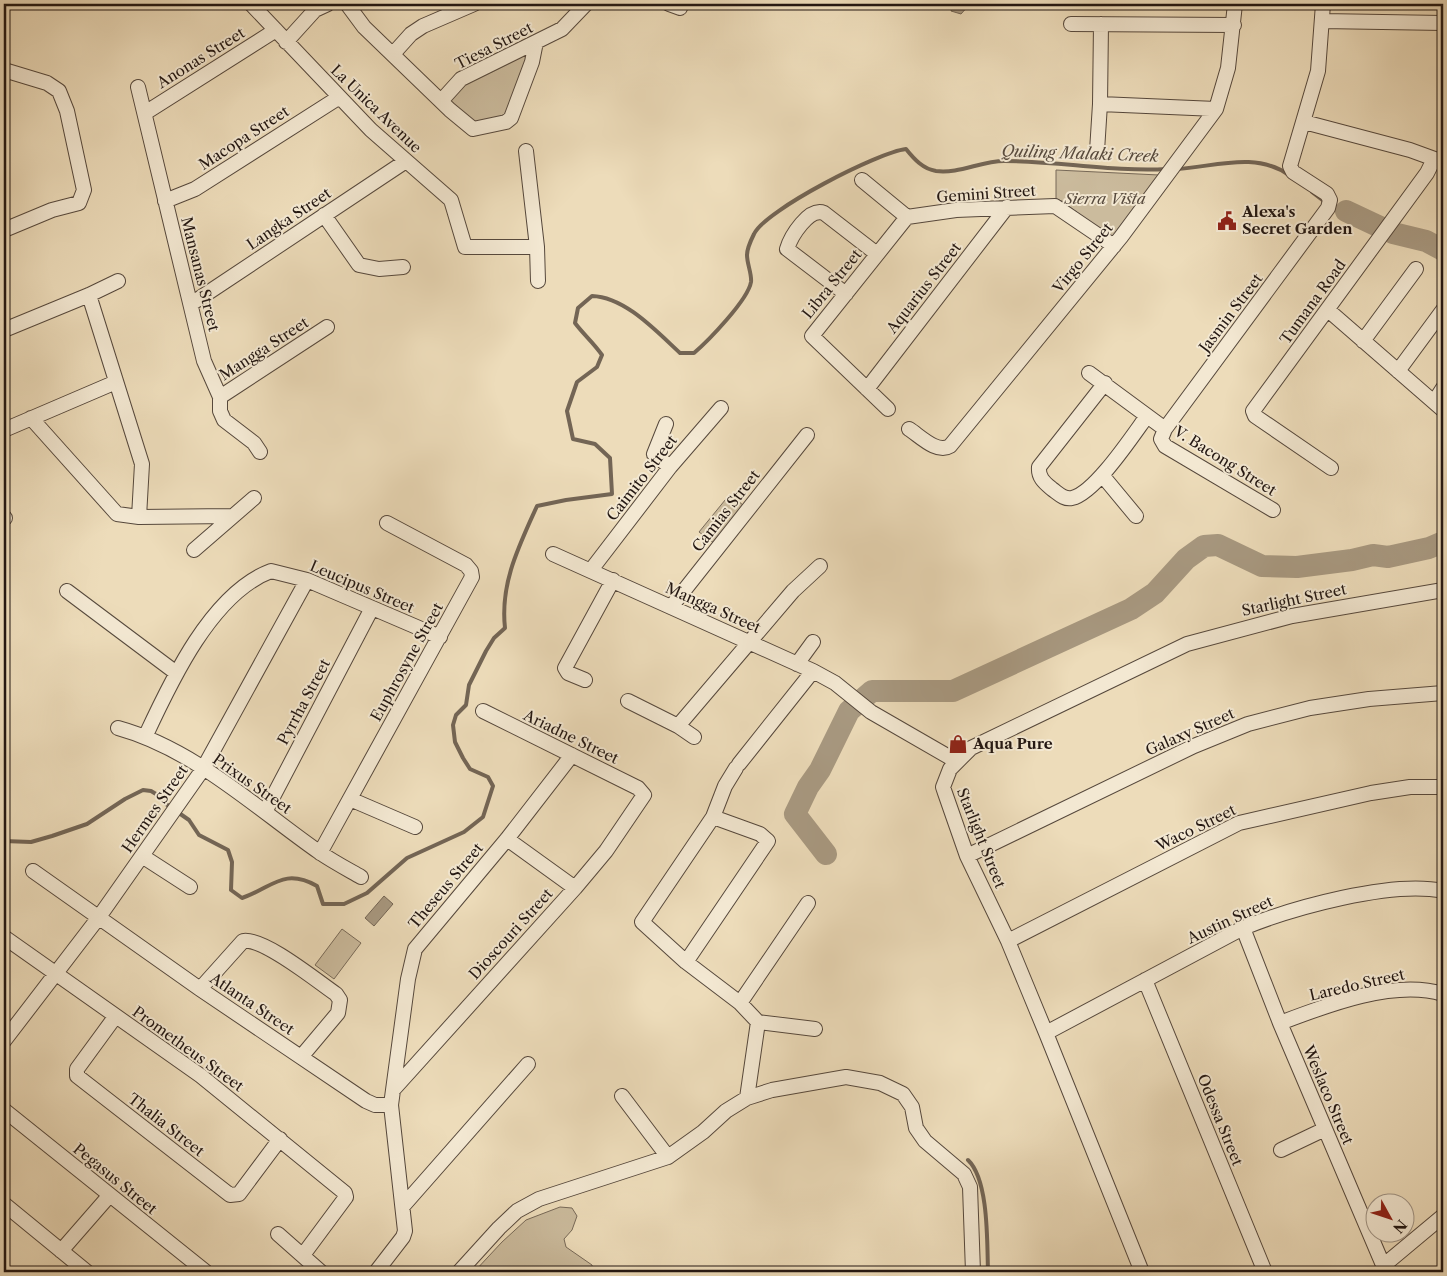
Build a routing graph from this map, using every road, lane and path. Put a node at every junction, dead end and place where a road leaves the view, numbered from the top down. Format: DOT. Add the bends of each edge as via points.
graph roads {
  1 [pos="251,4"];
  2 [pos="328,4"];
  3 [pos="347,4"];
  4 [pos="474,4"];
  5 [pos="586,4"];
  6 [pos="1235,4"];
  7 [pos="1324,4"];
  8 [pos="313,7"];
  9 [pos="1322,21"];
  10 [pos="1443,23"];
  11 [pos="1071,24"];
  12 [pos="1100,24"];
  13 [pos="1234,25"];
  14 [pos="276,30"];
  15 [pos="286,42"];
  16 [pos="536,42"];
  17 [pos="392,54"];
  18 [pos="4,70"];
  19 [pos="138,87"];
  20 [pos="338,98"];
  21 [pos="442,100"];
  22 [pos="1100,104"];
  23 [pos="1216,109"];
  24 [pos="144,113"];
  25 [pos="1304,122"];
  26 [pos="526,151"];
  27 [pos="1097,151"];
  28 [pos="1439,161"];
  29 [pos="406,162"];
  30 [pos="862,180"];
  31 [pos="165,201"];
  32 [pos="1007,207"];
  33 [pos="324,215"];
  34 [pos="907,217"];
  35 [pos="4,230"];
  36 [pos="1114,246"];
  37 [pos="537,247"];
  38 [pos="877,254"];
  39 [pos="403,267"];
  40 [pos="1416,269"];
  41 [pos="118,281"];
  42 [pos="538,281"];
  43 [pos="846,294"];
  44 [pos="89,295"];
  45 [pos="191,304"];
  46 [pos="1328,310"];
  47 [pos="1443,310"];
  48 [pos="326,327"];
  49 [pos="4,330"];
  50 [pos="1363,341"];
  51 [pos="1398,371"];
  52 [pos="1090,373"];
  53 [pos="116,382"];
  54 [pos="1105,384"];
  55 [pos="1443,388"];
  56 [pos="867,389"];
  57 [pos="220,397"];
  58 [pos="1438,406"];
  59 [pos="721,408"];
  60 [pos="888,409"];
  61 [pos="1147,416"];
  62 [pos="32,418"];
  63 [pos="666,424"];
  64 [pos="909,429"];
  65 [pos="4,430"];
  66 [pos="1163,434"];
  67 [pos="807,435"];
  68 [pos="260,452"];
  69 [pos="670,467"];
  70 [pos="1331,468"];
  71 [pos="1102,475"];
  72 [pos="254,498"];
  73 [pos="1273,510"];
  74 [pos="231,516"];
  75 [pos="1136,516"];
  76 [pos="139,517"];
  77 [pos="387,523"];
  78 [pos="194,550"];
  79 [pos="553,554"];
  80 [pos="820,566"];
  81 [pos="591,570"];
  82 [pos="307,580"];
  83 [pos="613,580"];
  84 [pos="1443,590"];
  85 [pos="68,591"];
  86 [pos="671,607"];
  87 [pos="372,608"];
  88 [pos="440,637"];
  89 [pos="750,642"];
  90 [pos="813,642"];
  91 [pos="797,664"];
  92 [pos="176,672"];
  93 [pos="813,672"];
  94 [pos="585,680"];
  95 [pos="1443,693"];
  96 [pos="628,701"];
  97 [pos="483,711"];
  98 [pos="678,726"];
  99 [pos="118,728"];
  100 [pos="146,735"];
  101 [pos="694,738"];
  102 [pos="572,755"];
  103 [pos="956,761"];
  104 [pos="203,769"];
  105 [pos="1443,787"];
  106 [pos="644,793"];
  107 [pos="350,799"];
  108 [pos="265,812"];
  109 [pos="713,817"];
  110 [pos="415,827"];
  111 [pos="507,838"];
  112 [pos="320,853"];
  113 [pos="142,856"];
  114 [pos="968,856"];
  115 [pos="33,871"];
  116 [pos="362,877"];
  117 [pos="190,887"];
  118 [pos="575,888"];
  119 [pos="1443,891"];
  120 [pos="808,903"];
  121 [pos="99,917"];
  122 [pos="1243,928"];
  123 [pos="4,937"];
  124 [pos="1008,941"];
  125 [pos="686,962"];
  126 [pos="56,976"];
  127 [pos="1144,980"];
  128 [pos="200,989"];
  129 [pos="1443,994"];
  130 [pos="740,1003"];
  131 [pos="115,1016"];
  132 [pos="758,1022"];
  133 [pos="1280,1023"];
  134 [pos="815,1029"];
  135 [pos="1046,1033"];
  136 [pos="4,1041"];
  137 [pos="301,1057"];
  138 [pos="528,1064"];
  139 [pos="393,1090"];
  140 [pos="622,1096"];
  141 [pos="747,1098"];
  142 [pos="391,1106"];
  143 [pos="4,1110"];
  144 [pos="1325,1129"];
  145 [pos="280,1139"];
  146 [pos="1282,1150"];
  147 [pos="668,1157"];
  148 [pos="109,1196"];
  149 [pos="403,1206"];
  150 [pos="6,1210"];
  151 [pos="1443,1216"];
  152 [pos="278,1234"];
  153 [pos="61,1252"];
  154 [pos="303,1255"];
  155 [pos="1385,1269"];
  156 [pos="87,1272"];
  157 [pos="206,1272"];
  158 [pos="321,1272"];
  159 [pos="376,1272"];
  160 [pos="460,1272"];
  161 [pos="972,1272"];
  162 [pos="1142,1272"];
  163 [pos="1265,1272"];
  1 -- 14 [label="street, La Unica Avenue"];
  2 -- 8 [label="street"];
  3 -- 17 [label="street" via="364,27"];
  4 -- 17 [label="street" via="423,26"];
  5 -- 16 [label="street, Tiesa Street" via="562,29"];
  6 -- 13 [label="street, Virgo Street"];
  7 -- 9 [label="street"];
  8 -- 15 [label="street"];
  9 -- 10 [label="street"];
  9 -- 25 [label="street" via="1318,71"];
  11 -- 12 [label="street"];
  12 -- 13 [label="street"];
  12 -- 22 [label="street"];
  13 -- 23 [label="street, Virgo Street" via="1228,68"];
  14 -- 15 [label="street, La Unica Avenue"];
  14 -- 24 [label="street, Anonas Street"];
  15 -- 20 [label="street, La Unica Avenue"];
  16 -- 21 [label="street, Tiesa Street" via="461,79"];
  16 -- 21 [label="street" via="532,62 511,118 506,122 473,129"];
  17 -- 21 [label="street"];
  18 -- 35 [label="street" via="47,83 59,91 67,111 84,190 79,203 52,210"];
  19 -- 24 [label="street, Mansanas Street"];
  20 -- 29 [label="street, La Unica Avenue"];
  20 -- 31 [label="street, Macopa Street" via="195,189"];
  22 -- 23 [label="street"];
  22 -- 27 [label="street"];
  23 -- 36 [label="street, Virgo Street"];
  24 -- 31 [label="street, Mansanas Street"];
  25 -- 28 [label="street" via="1410,150"];
  25 -- 66 [label="street, Jasmin Street" via="1290,169 1327,194 1329,204"];
  26 -- 37 [label="street"];
  28 -- 46 [label="street, Tumana Road"];
  29 -- 33 [label="street, Langka Street"];
  29 -- 37 [label="street, La Unica Avenue" via="451,200 462,245 468,248"];
  30 -- 34 [label="street"];
  31 -- 45 [label="street, Mansanas Street"];
  32 -- 34 [label="street, Gemini Street"];
  32 -- 36 [label="street, Gemini Street" via="1058,207"];
  32 -- 56 [label="street, Aquarius Street"];
  33 -- 39 [label="street" via="359,265 379,269"];
  33 -- 45 [label="street, Langka Street"];
  34 -- 38 [label="street, Libra Street"];
  36 -- 64 [label="street, Virgo Street" via="950,446 942,449"];
  37 -- 42 [label="street"];
  38 -- 43 [label="street, Libra Street"];
  38 -- 43 [label="street" via="820,212 809,216 788,245 790,252"];
  40 -- 50 [label="street"];
  41 -- 44 [label="street"];
  43 -- 56 [label="street, Libra Street" via="812,336"];
  44 -- 49 [label="street"];
  44 -- 53 [label="street"];
  45 -- 57 [label="street, Mansanas Street" via="204,361"];
  46 -- 50 [label="street"];
  46 -- 70 [label="street, Tumana Road" via="1253,414"];
  47 -- 51 [label="street"];
  48 -- 57 [label="street, Mangga Street"];
  50 -- 51 [label="street"];
  51 -- 58 [label="street"];
  52 -- 54 [label="street, V. Bacong Street"];
  53 -- 62 [label="street"];
  53 -- 76 [label="street" via="142,464"];
  54 -- 61 [label="street, V. Bacong Street"];
  54 -- 71 [label="street" via="1038,470 1042,480 1061,496 1071,498 1084,492"];
  55 -- 58 [label="street"];
  56 -- 60 [label="street, Libra Street"];
  57 -- 68 [label="street, Mansanas Street" via="224,420 254,442"];
  59 -- 69 [label="street, Caimito Street"];
  61 -- 66 [label="street, V. Bacong Street"];
  61 -- 71 [label="street"];
  62 -- 65 [label="street"];
  62 -- 76 [label="street" via="117,514"];
  63 -- 69 [label="street" via="654,454"];
  66 -- 73 [label="street, V. Bacong Street" via="1165,446"];
  67 -- 86 [label="street, Camias Street"];
  69 -- 81 [label="street, Caimito Street"];
  71 -- 75 [label="street"];
  72 -- 74 [label="street"];
  74 -- 76 [label="street"];
  74 -- 78 [label="street"];
  77 -- 88 [label="street, Euphrosyne Street" via="466,565 471,571 472,577"];
  79 -- 81 [label="street, Mangga Street"];
  80 -- 89 [label="street" via="793,591"];
  81 -- 83 [label="street, Mangga Street"];
  82 -- 87 [label="street, Leucipus Street"];
  82 -- 92 [label="street, Leucipus Street" via="271,571 245,586 210,622"];
  82 -- 104 [label="street, Hermes Street"];
  83 -- 86 [label="street, Mangga Street"];
  83 -- 94 [label="street" via="565,668 568,673"];
  84 -- 103 [label="street, Starlight Street" via="1292,616 1187,644 971,748"];
  85 -- 92 [label="street"];
  86 -- 89 [label="street, Mangga Street"];
  87 -- 88 [label="street, Leucipus Street"];
  87 -- 108 [label="street, Pyrrha Street"];
  88 -- 107 [label="street, Euphrosyne Street"];
  89 -- 91 [label="street, Mangga Street"];
  89 -- 98 [label="street"];
  90 -- 91 [label="street"];
  91 -- 93 [label="street, Mangga Street"];
  92 -- 100 [label="street"];
  93 -- 103 [label="street, Mangga Street" via="835,683 871,712"];
  93 -- 109 [label="street" via="737,766"];
  95 -- 114 [label="street, Galaxy Street" via="1310,708 1248,724 1194,746"];
  96 -- 98 [label="street"];
  97 -- 102 [label="street, Ariadne Street"];
  98 -- 101 [label="street"];
  99 -- 100 [label="street, Prixus Street"];
  100 -- 104 [label="street, Prixus Street"];
  102 -- 106 [label="street, Ariadne Street"];
  102 -- 111 [label="street, Theseus Street"];
  103 -- 114 [label="street, Starlight Street" via="944,787"];
  104 -- 108 [label="street, Prixus Street"];
  104 -- 113 [label="street, Hermes Street"];
  105 -- 124 [label="street, Waco Street" via="1410,787 1371,793 1238,823"];
  106 -- 118 [label="street, Dioscouri Street" via="606,850"];
  107 -- 110 [label="street"];
  107 -- 112 [label="street, Euphrosyne Street"];
  108 -- 112 [label="street, Prixus Street"];
  109 -- 125 [label="street" via="642,920"];
  109 -- 125 [label="street" via="760,834 768,841"];
  111 -- 118 [label="street"];
  111 -- 139 [label="street, Theseus Street" via="415,949"];
  112 -- 116 [label="street, Prixus Street"];
  113 -- 117 [label="street"];
  113 -- 121 [label="street, Hermes Street"];
  114 -- 124 [label="street, Starlight Street"];
  115 -- 121 [label="street, Atlanta Street"];
  118 -- 139 [label="street, Dioscouri Street"];
  119 -- 122 [label="street, Austin Street" via="1419,888 1372,893 1295,910"];
  120 -- 130 [label="street"];
  121 -- 126 [label="street, Hermes Street"];
  121 -- 128 [label="street, Atlanta Street"];
  122 -- 127 [label="street, Austin Street"];
  122 -- 133 [label="street, Weslaco Street"];
  123 -- 126 [label="street, Prometheus Street"];
  124 -- 135 [label="street, Starlight Street"];
  125 -- 130 [label="street"];
  126 -- 131 [label="street, Prometheus Street"];
  126 -- 136 [label="street, Hermes Street"];
  127 -- 135 [label="street, Austin Street"];
  127 -- 163 [label="street, Odessa Street"];
  128 -- 137 [label="street, Atlanta Street"];
  128 -- 137 [label="street" via="243,941 257,942 336,994 340,1000 338,1014"];
  129 -- 133 [label="street, Laredo Street" via="1410,988 1360,998"];
  130 -- 132 [label="street"];
  131 -- 145 [label="street, Prometheus Street" via="201,1076"];
  131 -- 145 [label="street, Thalia Street" via="77,1069 77,1076 230,1195 239,1194"];
  132 -- 134 [label="street"];
  132 -- 141 [label="street"];
  133 -- 144 [label="street, Weslaco Street"];
  135 -- 162 [label="street, Starlight Street"];
  137 -- 142 [label="street, Atlanta Street" via="366,1101"];
  138 -- 149 [label="street"];
  139 -- 142 [label="street, Theseus Street"];
  140 -- 147 [label="street"];
  141 -- 147 [label="street"];
  141 -- 161 [label="street" via="772,1090 846,1077 880,1083 903,1094 912,1107 916,1128 925,1141 952,1162 967,1180 971,1204"];
  142 -- 149 [label="street, Theseus Street"];
  143 -- 148 [label="street, Pegasus Street"];
  144 -- 146 [label="street"];
  144 -- 155 [label="street, Weslaco Street"];
  145 -- 154 [label="street, Prometheus Street" via="346,1196"];
  147 -- 160 [label="street" via="539,1199 517,1211"];
  148 -- 153 [label="street"];
  148 -- 157 [label="street, Pegasus Street"];
  149 -- 159 [label="street, Theseus Street" via="404,1235"];
  150 -- 153 [label="street"];
  151 -- 155 [label="street"];
  152 -- 154 [label="street"];
  153 -- 156 [label="street"];
  154 -- 158 [label="street"];
}
